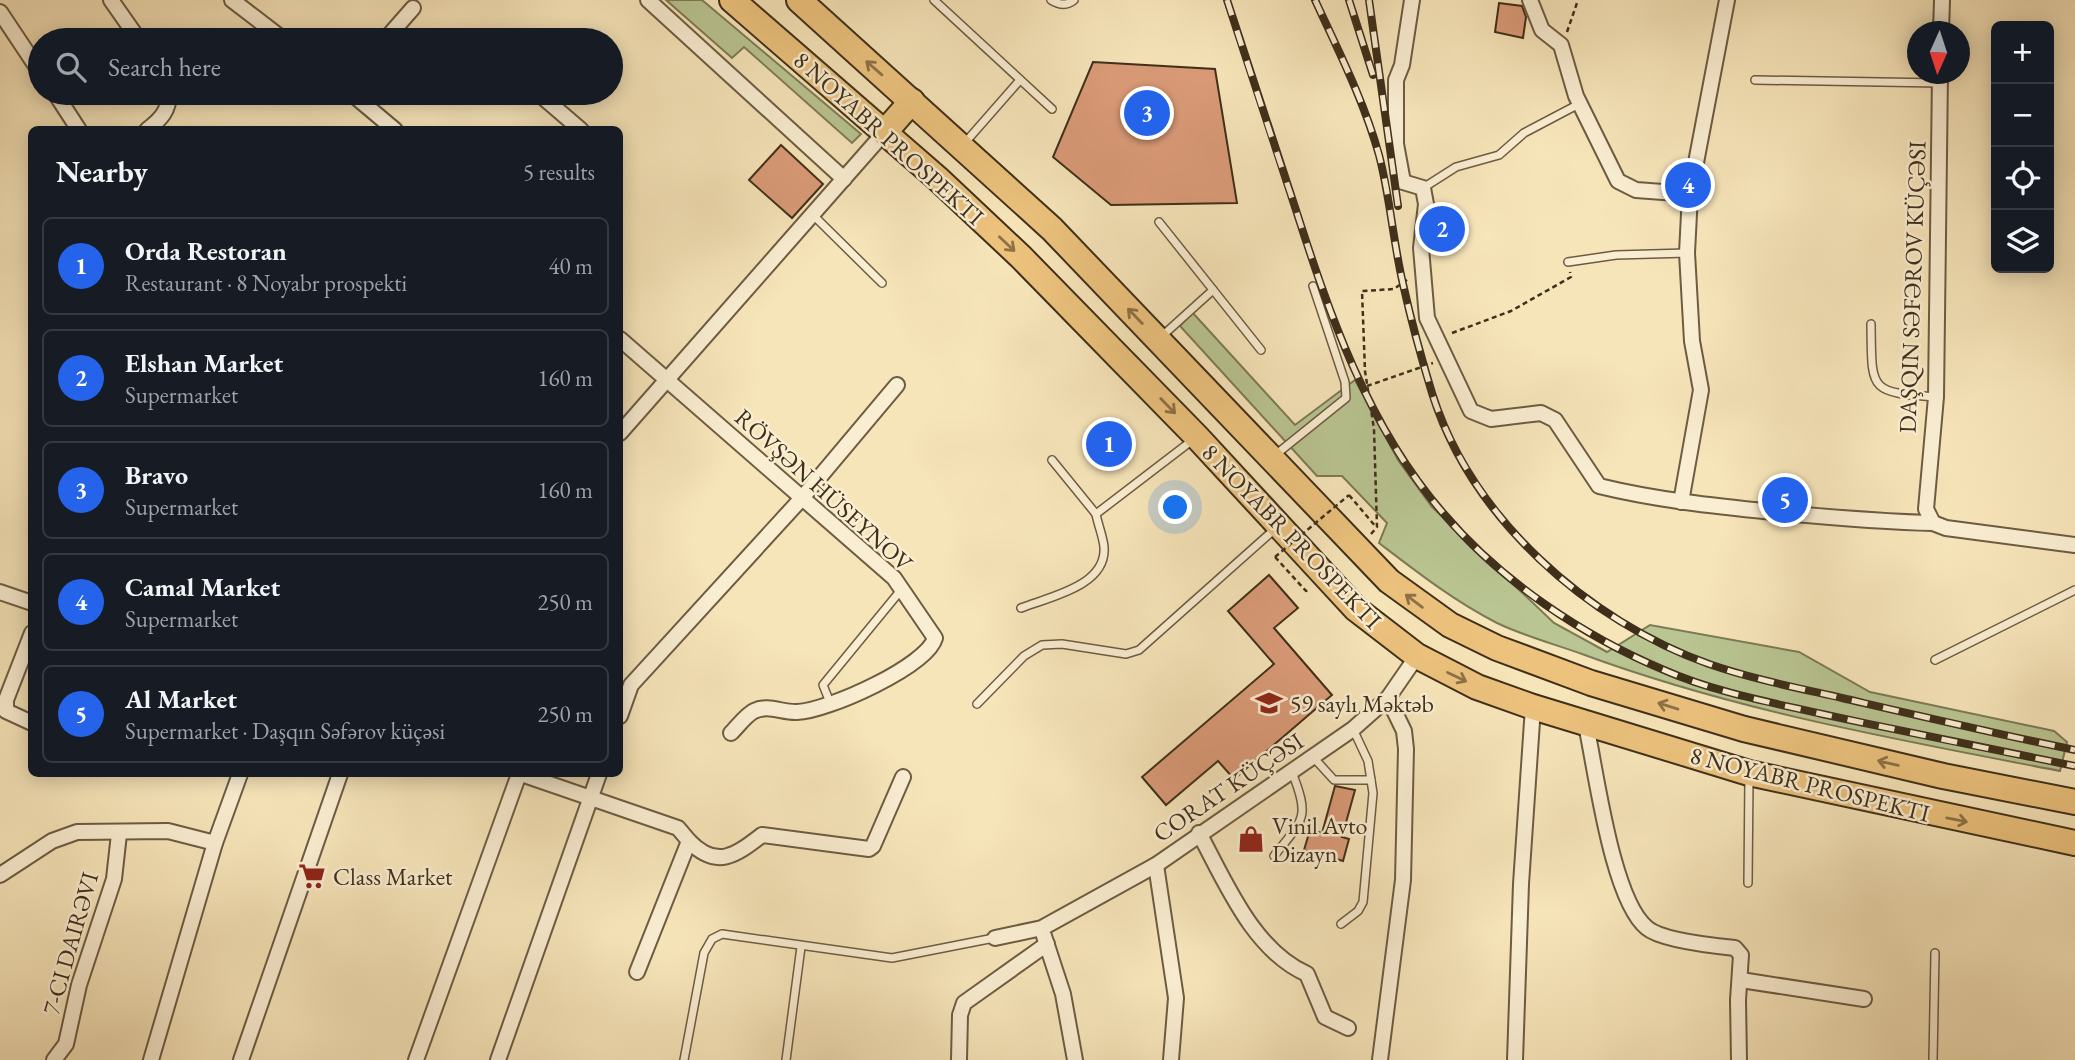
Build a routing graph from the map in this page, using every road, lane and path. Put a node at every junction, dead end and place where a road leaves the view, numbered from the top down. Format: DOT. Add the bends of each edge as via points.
graph roads {
  1 [pos="111,0"];
  2 [pos="232,0"];
  3 [pos="648,0"];
  4 [pos="732,0"];
  5 [pos="799,0"];
  6 [pos="934,0"];
  7 [pos="1051,0"];
  8 [pos="1074,0"];
  9 [pos="1412,0"];
  10 [pos="1530,0"];
  11 [pos="1577,0"];
  12 [pos="1727,0"];
  13 [pos="1942,0"];
  14 [pos="413,8"];
  15 [pos="0,12"];
  16 [pos="1941,21"];
  17 [pos="131,28"];
  18 [pos="268,28"];
  19 [pos="396,28"];
  20 [pos="1560,45"];
  21 [pos="28,54"];
  22 [pos="1907,78"];
  23 [pos="1020,80"];
  24 [pos="1755,80"];
  25 [pos="1940,84"];
  26 [pos="912,101"];
  27 [pos="1580,103"];
  28 [pos="63,105"];
  29 [pos="169,105"];
  30 [pos="365,105"];
  31 [pos="552,105"];
  32 [pos="1052,109"];
  33 [pos="76,126"];
  34 [pos="152,126"];
  35 [pos="390,126"];
  36 [pos="575,126"];
  37 [pos="884,133"];
  38 [pos="962,145"];
  39 [pos="844,179"];
  40 [pos="1423,188"];
  41 [pos="1690,194"];
  42 [pos="813,215"];
  43 [pos="1159,222"];
  44 [pos="1687,253"];
  45 [pos="1568,262"];
  46 [pos="1423,276"];
  47 [pos="882,284"];
  48 [pos="1313,286"];
  49 [pos="1213,290"];
  50 [pos="1871,324"];
  51 [pos="1158,340"];
  52 [pos="623,342"];
  53 [pos="1261,350"];
  54 [pos="1444,356"];
  55 [pos="666,380"];
  56 [pos="897,385"];
  57 [pos="1367,386"];
  58 [pos="1936,397"];
  59 [pos="623,429"];
  60 [pos="1197,437"];
  61 [pos="1272,459"];
  62 [pos="1052,460"];
  63 [pos="803,498"];
  64 [pos="1681,502"];
  65 [pos="1096,514"];
  66 [pos="1933,523"];
  67 [pos="1279,526"];
  68 [pos="1377,527"];
  69 [pos="2075,545"];
  70 [pos="1357,549"];
  71 [pos="902,589"];
  72 [pos="2075,590"];
  73 [pos="1306,591"];
  74 [pos="0,592"];
  75 [pos="28,602"];
  76 [pos="1021,608"];
  77 [pos="28,643"];
  78 [pos="1417,656"];
  79 [pos="1935,660"];
  80 [pos="1388,698"];
  81 [pos="977,704"];
  82 [pos="831,706"];
  83 [pos="1533,707"];
  84 [pos="623,708"];
  85 [pos="28,721"];
  86 [pos="1586,725"];
  87 [pos="1353,729"];
  88 [pos="731,733"];
  89 [pos="1313,757"];
  90 [pos="1292,772"];
  91 [pos="1749,773"];
  92 [pos="239,777"];
  93 [pos="339,777"];
  94 [pos="519,777"];
  95 [pos="529,777"];
  96 [pos="599,777"];
  97 [pos="903,777"];
  98 [pos="1371,780"];
  99 [pos="591,797"];
  100 [pos="2075,802"];
  101 [pos="1199,833"];
  102 [pos="119,834"];
  103 [pos="689,841"];
  104 [pos="215,843"];
  105 [pos="2075,844"];
  106 [pos="1274,856"];
  107 [pos="1156,865"];
  108 [pos="0,875"];
  109 [pos="1748,883"];
  110 [pos="1341,924"];
  111 [pos="1042,928"];
  112 [pos="995,938"];
  113 [pos="1047,944"];
  114 [pos="801,947"];
  115 [pos="1935,953"];
  116 [pos="637,972"];
  117 [pos="1741,980"];
  118 [pos="1864,999"];
  119 [pos="1348,1028"];
  120 [pos="54,1060"];
  121 [pos="152,1060"];
  122 [pos="241,1060"];
  123 [pos="416,1060"];
  124 [pos="498,1060"];
  125 [pos="684,1060"];
  126 [pos="786,1060"];
  127 [pos="959,1060"];
  128 [pos="1075,1060"];
  129 [pos="1171,1060"];
  130 [pos="1380,1060"];
  131 [pos="1515,1060"];
  132 [pos="1739,1060"];
  133 [pos="1933,1060"];
  1 -- 17 [label="street"];
  2 -- 18 [label="street"];
  3 -- 39 [label="street"];
  4 -- 37 [label="highway, 8 NOYABR PROSPEKTI"];
  26 -- 5 [label="highway, 8 NOYABR PROSPEKTI, one-way"];
  6 -- 23 [label="lane"];
  7 -- 8 [label="lane" via="1058,4"];
  9 -- 40 [label="street" via="1396,80 1396,144 1403,182"];
  10 -- 20 [label="street" via="1542,30"];
  11 -- 20 [label="path"];
  12 -- 41 [label="street"];
  13 -- 16 [label="street"];
  14 -- 19 [label="street"];
  15 -- 21 [label="street"];
  20 -- 27 [label="street"];
  22 -- 24 [label="lane"];
  23 -- 32 [label="lane"];
  23 -- 38 [label="lane"];
  25 -- 58 [label="street"];
  26 -- 37 [label="highway"];
  26 -- 38 [label="highway, 8 NOYABR PROSPEKTI"];
  27 -- 40 [label="lane" via="1524,133 1499,155 1456,167"];
  27 -- 41 [label="street" via="1618,181 1636,190"];
  28 -- 33 [label="street"];
  29 -- 34 [label="street"];
  30 -- 35 [label="street"];
  31 -- 36 [label="street"];
  37 -- 39 [label="street"];
  37 -- 60 [label="highway, 8 NOYABR PROSPEKTI, one-way" via="1021,257"];
  51 -- 38 [label="highway, 8 NOYABR PROSPEKTI, one-way" via="1052,229"];
  39 -- 42 [label="street"];
  40 -- 46 [label="street"];
  41 -- 44 [label="street"];
  42 -- 47 [label="lane"];
  42 -- 55 [label="street"];
  43 -- 49 [label="lane"];
  44 -- 45 [label="lane"];
  44 -- 64 [label="street" via="1692,341 1701,390"];
  45 -- 54 [label="path" via="1571,277 1511,311 1450,334"];
  46 -- 54 [label="street" via="1427,318"];
  46 -- 57 [label="path" via="1394,289 1362,291"];
  48 -- 61 [label="lane" via="1345,382 1346,398"];
  49 -- 51 [label="lane"];
  49 -- 53 [label="lane"];
  50 -- 58 [label="lane" via="1875,383 1889,393"];
  51 -- 61 [label="highway, 8 NOYABR PROSPEKTI"];
  52 -- 55 [label="street, RÖVŞƏN HÜSEYNOV"];
  54 -- 57 [label="path"];
  54 -- 64 [label="street" via="1471,411 1490,419 1541,413 1555,420 1599,486"];
  55 -- 59 [label="street"];
  55 -- 63 [label="street, RÖVŞƏN HÜSEYNOV"];
  56 -- 63 [label="street"];
  57 -- 68 [label="path" via="1374,429"];
  58 -- 66 [label="street" via="1926,487 1926,509"];
  60 -- 65 [label="lane"];
  60 -- 67 [label="highway, 8 NOYABR PROSPEKTI"];
  61 -- 70 [label="highway, 8 NOYABR PROSPEKTI"];
  62 -- 65 [label="lane"];
  63 -- 71 [label="street, RÖVŞƏN HÜSEYNOV"];
  63 -- 84 [label="street" via="631,685"];
  64 -- 66 [label="street"];
  65 -- 76 [label="lane" via="1104,550 1095,574"];
  66 -- 69 [label="street" via="1966,533"];
  67 -- 78 [label="highway, 8 NOYABR PROSPEKTI" via="1356,609"];
  67 -- 81 [label="lane" via="1139,650 1126,654 1042,645 1024,656"];
  68 -- 70 [label="path"];
  68 -- 73 [label="path, bridge" via="1349,495 1275,557"];
  100 -- 70 [label="highway, 8 NOYABR PROSPEKTI, one-way" via="1744,729 1544,666 1450,625 1389,581"];
  71 -- 82 [label="lane" via="823,685"];
  71 -- 82 [label="street, RÖVŞƏN HÜSEYNOV" via="935,638 932,649"];
  72 -- 79 [label="lane"];
  74 -- 75 [label="street"];
  77 -- 85 [label="street" via="6,711"];
  78 -- 80 [label="street, CORAT KÜÇƏSI"];
  78 -- 83 [label="highway, 8 NOYABR PROSPEKTI, one-way" via="1477,687"];
  80 -- 87 [label="street, CORAT KÜÇƏSI"];
  80 -- 130 [label="street" via="1404,731 1406,749 1404,880"];
  82 -- 88 [label="street, RÖVŞƏN HÜSEYNOV" via="797,712 753,711"];
  83 -- 86 [label="highway, 8 NOYABR PROSPEKTI"];
  83 -- 131 [label="street"];
  86 -- 91 [label="highway, 8 NOYABR PROSPEKTI"];
  86 -- 117 [label="street" via="1620,886 1635,917 1649,930 1735,948 1741,955"];
  87 -- 89 [label="street, CORAT KÜÇƏSI"];
  87 -- 98 [label="lane"];
  89 -- 90 [label="street, CORAT KÜÇƏSI"];
  89 -- 98 [label="lane" via="1334,780"];
  90 -- 101 [label="street, CORAT KÜÇƏSI"];
  90 -- 106 [label="lane" via="1303,801 1303,820"];
  91 -- 105 [label="highway, 8 NOYABR PROSPEKTI, one-way"];
  91 -- 109 [label="lane"];
  92 -- 104 [label="street"];
  93 -- 122 [label="street"];
  94 -- 123 [label="street"];
  95 -- 99 [label="street"];
  96 -- 99 [label="street"];
  97 -- 103 [label="street" via="869,849 762,835 740,854 728,857 711,855"];
  98 -- 110 [label="lane" via="1363,902"];
  99 -- 103 [label="street" via="678,828"];
  99 -- 124 [label="street"];
  101 -- 107 [label="street, CORAT KÜÇƏSI"];
  101 -- 119 [label="street" via="1245,916 1284,964 1307,974 1325,1017"];
  102 -- 104 [label="street" via="168,831"];
  102 -- 108 [label="street" via="77,832 52,841"];
  102 -- 120 [label="street, 7-CI DAIRƏVI" via="114,879 79,985 66,1044"];
  103 -- 116 [label="street"];
  104 -- 121 [label="street"];
  107 -- 111 [label="street, CORAT KÜÇƏSI"];
  107 -- 129 [label="street" via="1176,998"];
  111 -- 112 [label="street, CORAT KÜÇƏSI"];
  111 -- 113 [label="street"];
  112 -- 114 [label="lane" via="892,958"];
  113 -- 127 [label="street" via="964,1003"];
  113 -- 128 [label="street" via="1063,994"];
  114 -- 125 [label="lane" via="722,934 712,939 704,953"];
  114 -- 126 [label="lane"];
  115 -- 133 [label="lane"];
  117 -- 118 [label="street"];
  117 -- 132 [label="street"];
}
